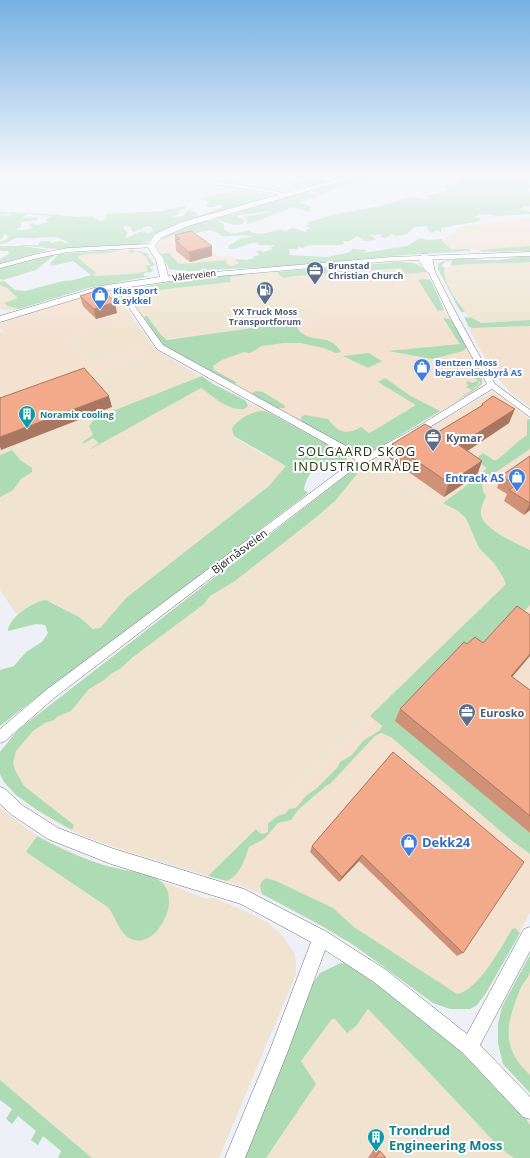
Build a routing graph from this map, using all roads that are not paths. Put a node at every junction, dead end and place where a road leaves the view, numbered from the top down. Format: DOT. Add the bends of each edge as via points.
graph roads {
  1 [pos="174,229"];
  2 [pos="151,246"];
  3 [pos="530,254"];
  4 [pos="425,257"];
  5 [pos="0,266"];
  6 [pos="165,279"];
  7 [pos="118,287"];
  8 [pos="0,319"];
  9 [pos="492,385"];
  10 [pos="530,414"];
  11 [pos="363,460"];
  12 [pos="0,736"];
  13 [pos="0,794"];
  14 [pos="530,935"];
  15 [pos="321,938"];
  16 [pos="469,1047"];
  17 [pos="530,1110"];
  18 [pos="235,1158"];
  1 -- 2 [label="street" via="158,236"];
  2 -- 5 [label="street" via="68,250"];
  2 -- 6 [label="street" via="160,260"];
  3 -- 4 [label="street, Vålerveien"];
  4 -- 6 [label="street, Vålerveien"];
  4 -- 9 [label="street" via="427,269 432,272"];
  6 -- 7 [label="street, Vålerveien"];
  7 -- 8 [label="street, Vålerveien" via="78,295"];
  7 -- 11 [label="street" via="160,347"];
  9 -- 10 [label="street"];
  9 -- 11 [label="street, Bjørnåsveien"];
  11 -- 12 [label="street, Bjørnåsveien" via="50,694"];
  13 -- 15 [label="street" via="17,810 53,834 112,856 244,897"];
  14 -- 16 [label="street"];
  15 -- 16 [label="street" via="380,976"];
  15 -- 18 [label="street" via="279,1051"];
  16 -- 17 [label="street"];
}
